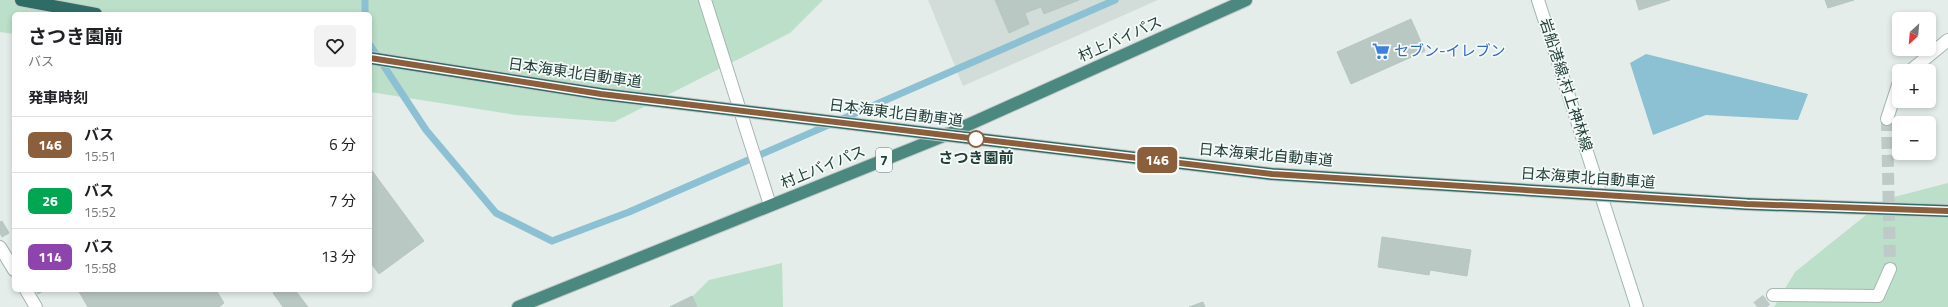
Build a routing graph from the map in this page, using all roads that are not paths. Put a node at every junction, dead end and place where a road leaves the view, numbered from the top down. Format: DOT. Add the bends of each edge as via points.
graph roads {
  1 [pos="21,0"];
  2 [pos="705,0"];
  3 [pos="1246,0"];
  4 [pos="1538,0"];
  5 [pos="85,12"];
  6 [pos="1948,40"];
  7 [pos="372,58"];
  8 [pos="1919,64"];
  9 [pos="1892,104"];
  10 [pos="1887,119"];
  11 [pos="770,205"];
  12 [pos="1948,211"];
  13 [pos="0,247"];
  14 [pos="12,267"];
  15 [pos="1890,270"];
  16 [pos="27,292"];
  17 [pos="1773,295"];
  18 [pos="36,307"];
  19 [pos="518,307"];
  20 [pos="1637,307"];
  1 -- 5 [label="highway"];
  2 -- 11 [label="street"];
  3 -- 11 [label="highway, 村上バイパス / 7" via="941,137"];
  4 -- 20 [label="street, 岩船港線;村上神林線"];
  6 -- 8 [label="street"];
  7 -- 12 [label="highway, 日本海東北自動車道, bridge" via="601,94 1272,174 1747,204"];
  9 -- 10 [label="street"];
  11 -- 19 [label="highway, 村上バイパス / 7"];
  13 -- 14 [label="street"];
  15 -- 17 [label="street" via="1878,296"];
  16 -- 18 [label="street"];
}
